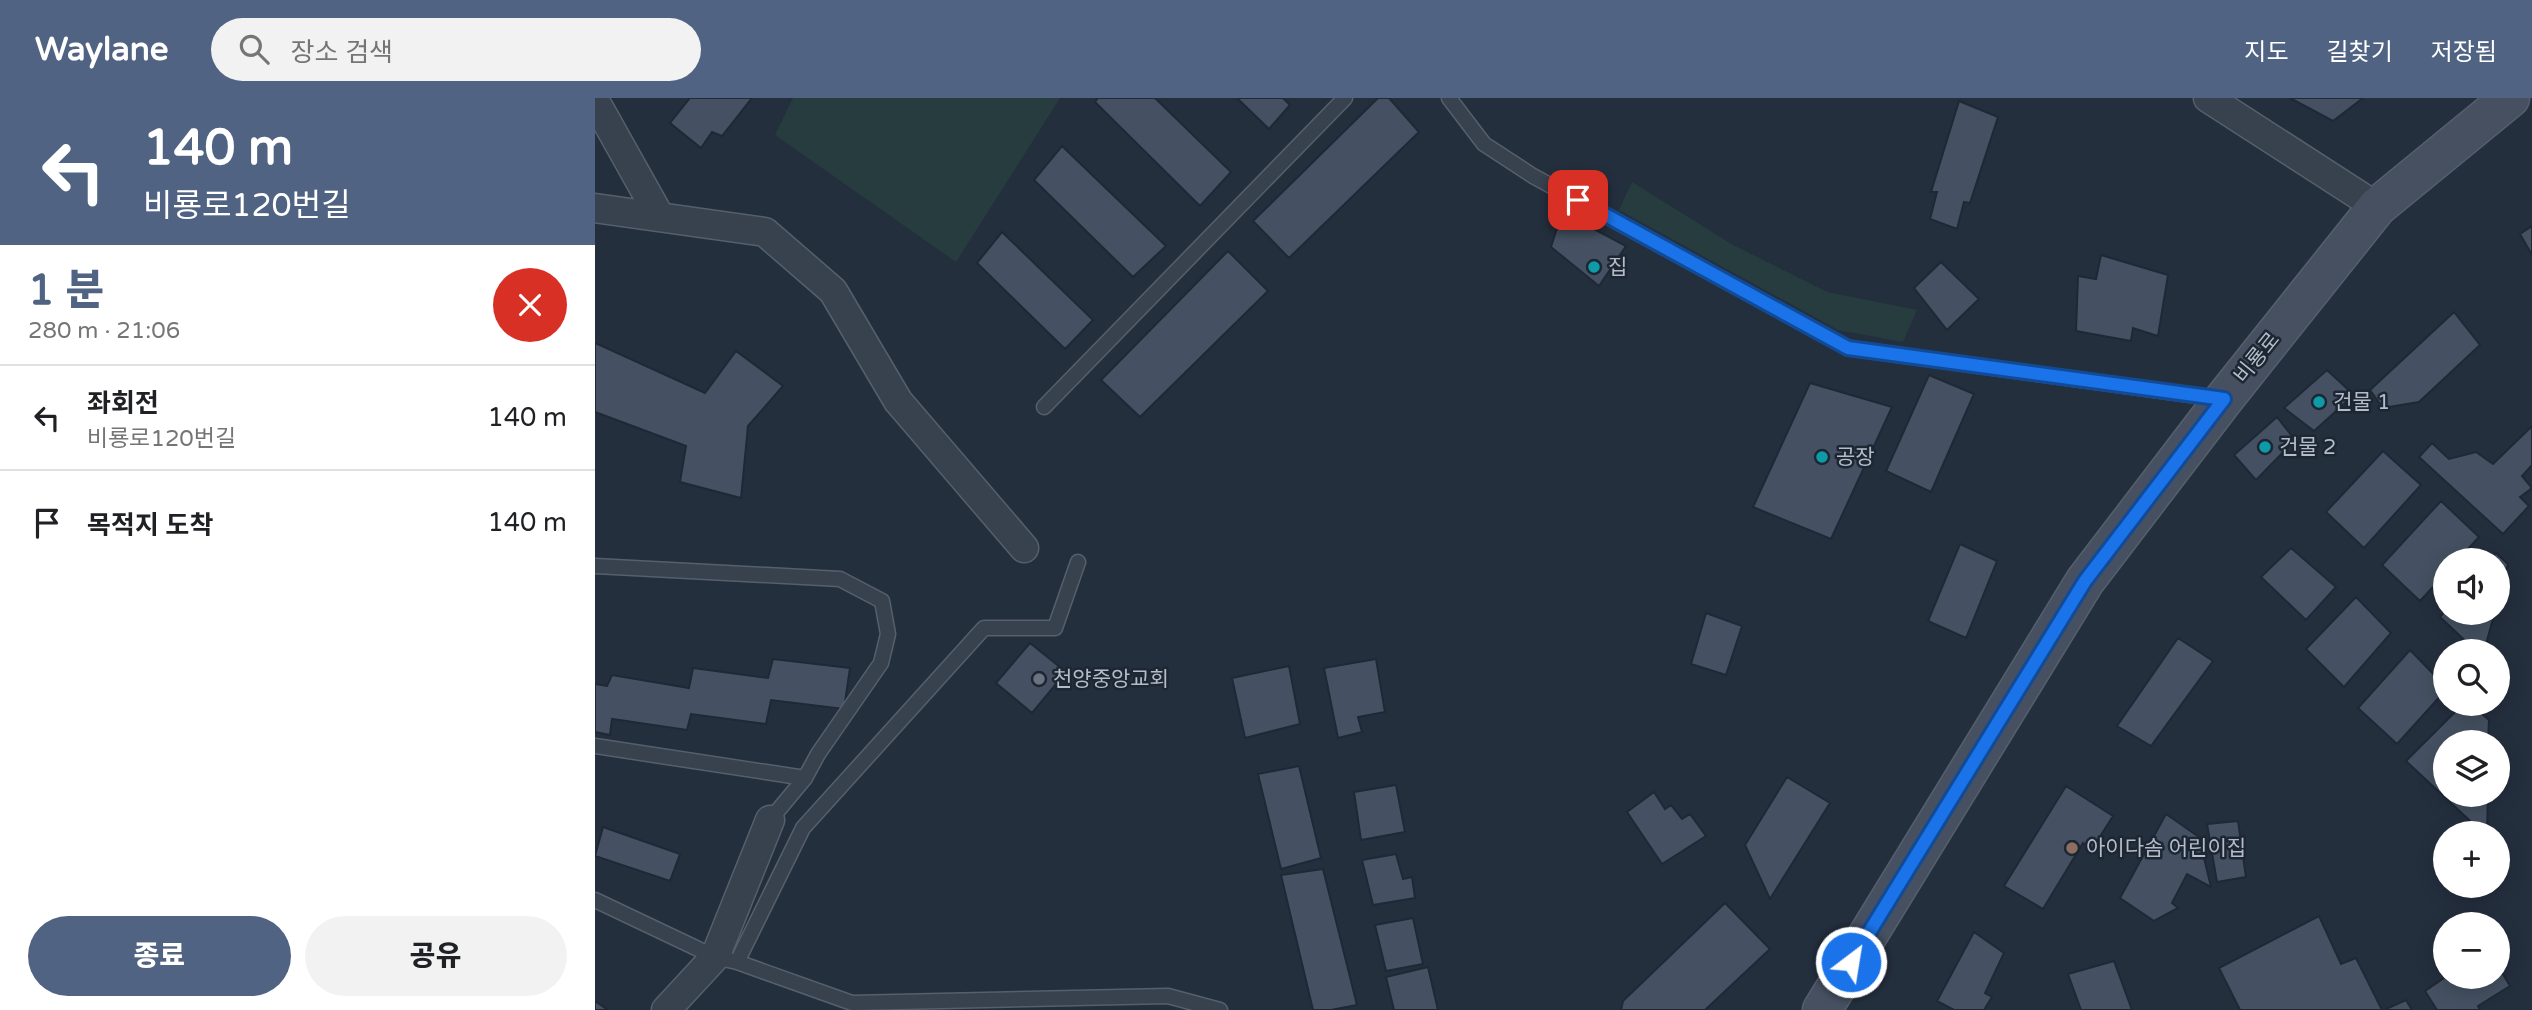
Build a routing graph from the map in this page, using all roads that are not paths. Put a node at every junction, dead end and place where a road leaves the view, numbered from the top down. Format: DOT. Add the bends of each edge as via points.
graph roads {
  1 [pos="1345,98"];
  2 [pos="1450,98"];
  3 [pos="2208,98"];
  4 [pos="2510,98"];
  5 [pos="600,107"];
  6 [pos="2377,207"];
  7 [pos="595,208"];
  8 [pos="660,217"];
  9 [pos="2224,399"];
  10 [pos="1044,407"];
  11 [pos="1024,548"];
  12 [pos="1078,562"];
  13 [pos="595,566"];
  14 [pos="595,746"];
  15 [pos="805,778"];
  16 [pos="770,820"];
  17 [pos="595,900"];
  18 [pos="726,959"];
  19 [pos="666,1010"];
  20 [pos="1220,1010"];
  21 [pos="1822,1010"];
  1 -- 10 [label="lane"];
  2 -- 9 [label="lane" via="1484,144 1532,176 1848,348"];
  3 -- 6 [label="street"];
  4 -- 6 [label="main road, 비룡로"];
  5 -- 8 [label="street"];
  6 -- 9 [label="main road, 비룡로"];
  7 -- 8 [label="street"];
  8 -- 11 [label="street" via="765,232 833,291 898,401"];
  9 -- 21 [label="main road, 비룡로" via="2085,581"];
  12 -- 18 [label="lane" via="1055,628 984,628 803,828"];
  13 -- 15 [label="lane" via="840,579 882,601 888,634 881,663"];
  14 -- 15 [label="lane"];
  15 -- 16 [label="lane"];
  16 -- 18 [label="street"];
  17 -- 18 [label="lane"];
  18 -- 19 [label="street"];
  18 -- 20 [label="lane" via="852,1003 1168,996"];
}
